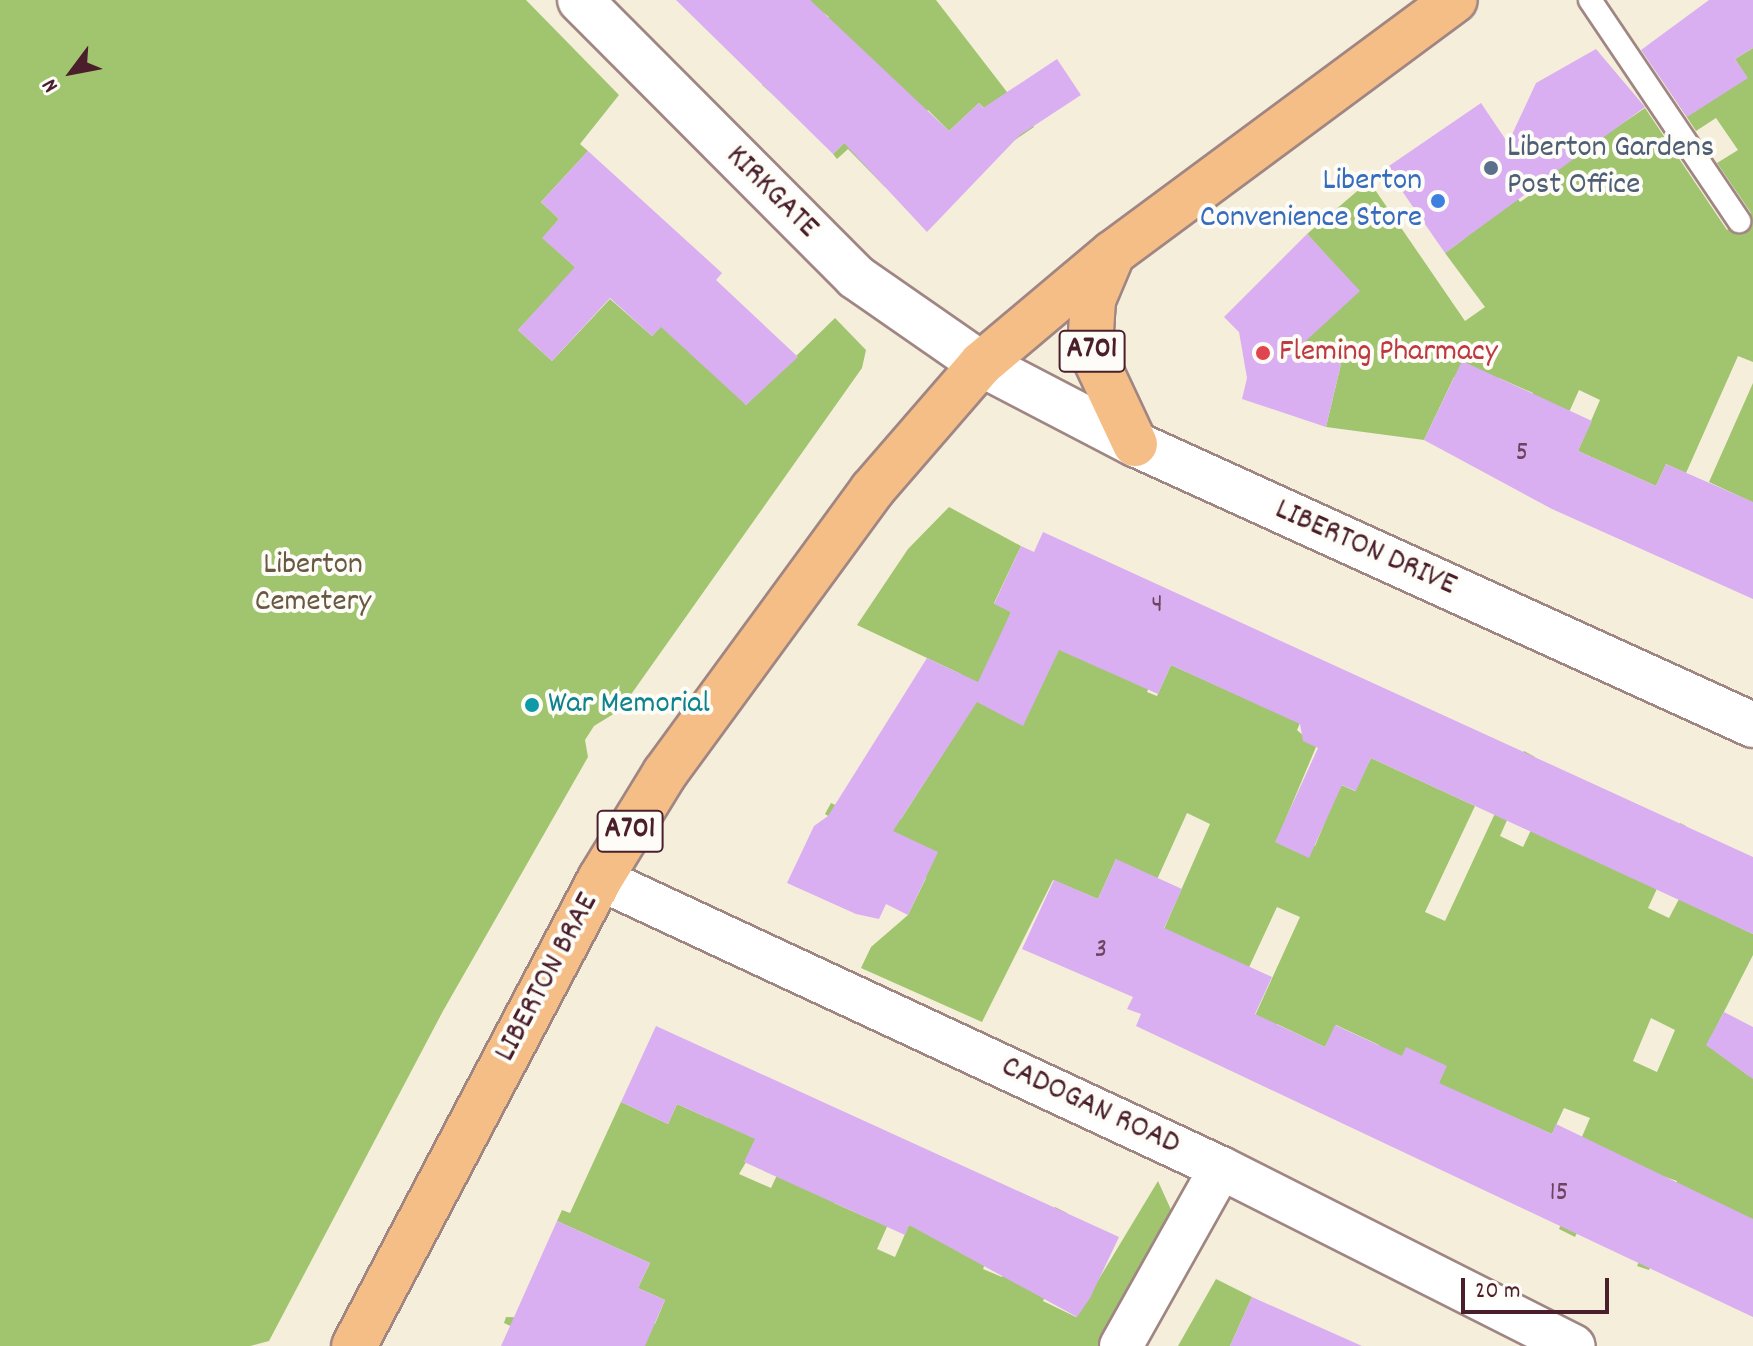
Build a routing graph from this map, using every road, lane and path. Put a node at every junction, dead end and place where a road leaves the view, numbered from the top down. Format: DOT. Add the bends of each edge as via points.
graph roads {
  1 [pos="580,0"];
  2 [pos="1590,0"];
  3 [pos="1441,4"];
  4 [pos="1739,221"];
  5 [pos="1113,253"];
  6 [pos="981,364"];
  7 [pos="1135,444"];
  8 [pos="1753,725"];
  9 [pos="600,879"];
  10 [pos="1221,1168"];
  11 [pos="354,1346"];
  12 [pos="1121,1346"];
  13 [pos="1574,1346"];
  1 -- 6 [label="street, KIRKGATE" via="856,277"];
  2 -- 4 [label="lane"];
  3 -- 5 [label="main road, A701"];
  5 -- 6 [label="main road, A701"];
  5 -- 7 [label="main road, A701" via="1093,300 1090,348"];
  6 -- 7 [label="street, LIBERTON DRIVE"];
  6 -- 9 [label="main road, LIBERTON BRAE / A701" via="872,490 665,773"];
  7 -- 8 [label="street, LIBERTON DRIVE"];
  9 -- 10 [label="street, CADOGAN ROAD"];
  9 -- 11 [label="main road, LIBERTON BRAE / A701"];
  10 -- 12 [label="street"];
  10 -- 13 [label="street, CADOGAN ROAD"];
}
